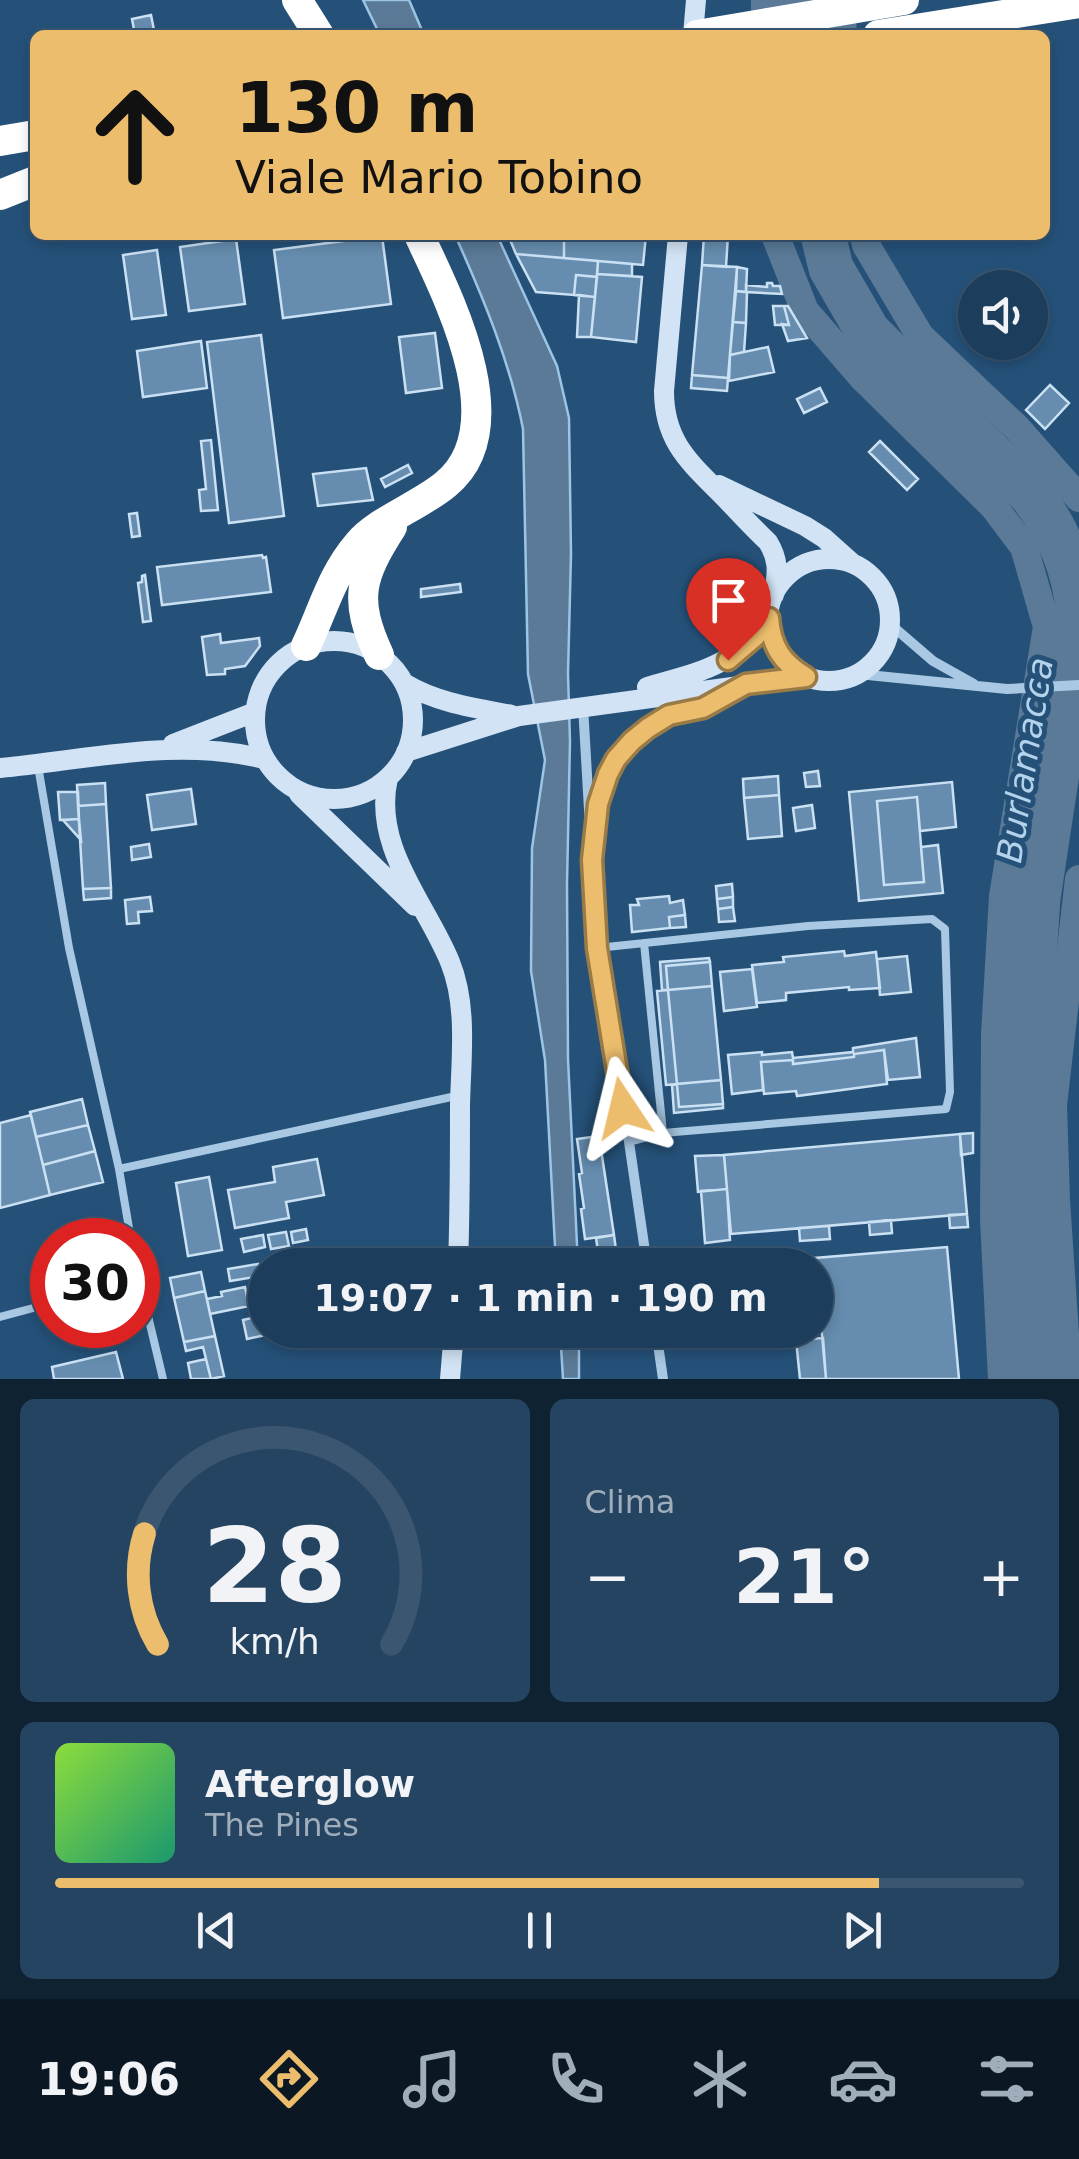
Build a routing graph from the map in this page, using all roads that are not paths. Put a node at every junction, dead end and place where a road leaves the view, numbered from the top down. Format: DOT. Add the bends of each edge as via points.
graph roads {
  1 [pos="297,0"];
  2 [pos="696,0"];
  3 [pos="904,0"];
  4 [pos="1079,2"];
  5 [pos="316,30"];
  6 [pos="695,30"];
  7 [pos="725,30"];
  8 [pos="908,30"];
  9 [pos="30,168"];
  10 [pos="0,172"];
  11 [pos="30,183"];
  12 [pos="0,195"];
  13 [pos="421,240"];
  14 [pos="678,240"];
  15 [pos="706,480"];
  16 [pos="398,516"];
  17 [pos="854,564"];
  18 [pos="774,595"];
  19 [pos="769,618"];
  20 [pos="890,624"];
  21 [pos="306,646"];
  22 [pos="378,655"];
  23 [pos="858,674"];
  24 [pos="806,677"];
  25 [pos="404,683"];
  26 [pos="746,684"];
  27 [pos="1079,686"];
  28 [pos="980,687"];
  29 [pos="577,708"];
  30 [pos="255,712"];
  31 [pos="519,716"];
  32 [pos="161,749"];
  33 [pos="406,752"];
  34 [pos="264,759"];
  35 [pos="38,764"];
  36 [pos="0,768"];
  37 [pos="388,778"];
  38 [pos="294,789"];
  39 [pos="592,860"];
  40 [pos="427,918"];
  41 [pos="644,943"];
  42 [pos="597,948"];
  43 [pos="460,1095"];
  44 [pos="663,1133"];
  45 [pos="629,1142"];
  46 [pos="119,1168"];
  47 [pos="128,1218"];
  48 [pos="458,1248"];
  49 [pos="644,1248"];
  50 [pos="30,1308"];
  51 [pos="0,1317"];
  52 [pos="155,1348"];
  53 [pos="453,1348"];
  54 [pos="658,1348"];
  55 [pos="163,1379"];
  56 [pos="450,1379"];
  57 [pos="662,1379"];
  1 -- 5 [label="highway"];
  2 -- 6 [label="main road"];
  3 -- 7 [label="highway"];
  4 -- 8 [label="highway"];
  9 -- 10 [label="highway"];
  11 -- 12 [label="highway"];
  13 -- 16 [label="highway" via="465,347 476,429 470,455 453,478"];
  14 -- 15 [label="main road" via="665,410 681,451"];
  15 -- 17 [label="main road" via="806,526"];
  15 -- 18 [label="main road" via="772,549 778,562"];
  16 -- 21 [label="highway" via="351,552 332,580"];
  16 -- 22 [label="highway" via="363,590"];
  17 -- 18 [label="main road" via="808,564"];
  17 -- 20 [label="main road" via="882,589"];
  18 -- 19 [label="main road"];
  19 -- 24 [label="main road" via="782,659"];
  19 -- 29 [label="main road" via="746,646 718,665"];
  20 -- 23 [label="main road" via="886,644"];
  20 -- 28 [label="street" via="932,661"];
  21 -- 22 [label="main road" via="336,641"];
  21 -- 30 [label="main road" via="271,672"];
  22 -- 25 [label="main road"];
  23 -- 24 [label="main road" via="841,680"];
  23 -- 28 [label="street"];
  24 -- 26 [label="main road"];
  25 -- 31 [label="main road" via="448,702"];
  25 -- 33 [label="main road" via="413,717"];
  26 -- 29 [label="main road"];
  26 -- 39 [label="street" via="703,708 669,715 616,759 598,804"];
  27 -- 28 [label="street"];
  29 -- 31 [label="main road"];
  29 -- 39 [label="street"];
  30 -- 32 [label="main road"];
  30 -- 34 [label="main road"];
  31 -- 33 [label="main road"];
  32 -- 34 [label="main road"];
  32 -- 35 [label="main road"];
  33 -- 37 [label="main road"];
  34 -- 38 [label="main road"];
  35 -- 36 [label="main road"];
  35 -- 46 [label="lane" via="69,948"];
  37 -- 38 [label="main road" via="362,794 333,800"];
  37 -- 40 [label="main road" via="390,838"];
  38 -- 40 [label="main road"];
  39 -- 42 [label="street"];
  40 -- 43 [label="main road" via="459,991"];
  41 -- 42 [label="lane"];
  41 -- 44 [label="lane"];
  41 -- 44 [label="lane" via="932,918 945,928 946,1110"];
  42 -- 45 [label="street"];
  43 -- 46 [label="lane"];
  43 -- 48 [label="main road"];
  44 -- 45 [label="lane"];
  45 -- 49 [label="street"];
  46 -- 47 [label="lane"];
  50 -- 51 [label="lane"];
  52 -- 55 [label="lane"];
  53 -- 56 [label="main road"];
  54 -- 57 [label="street"];
}
